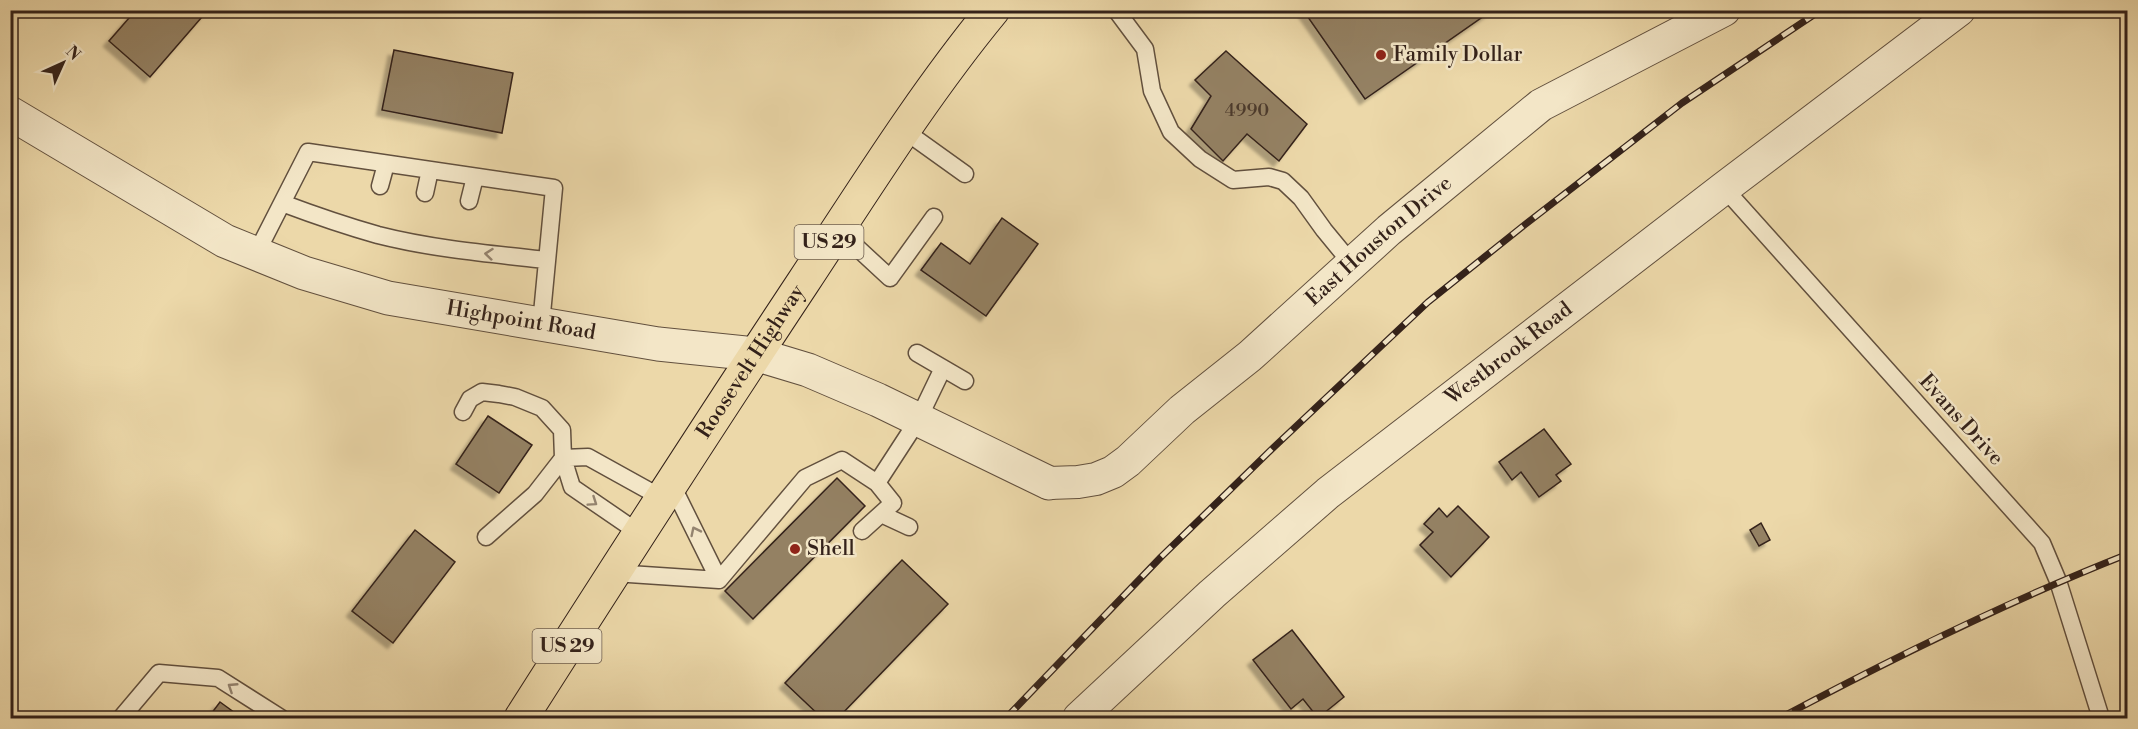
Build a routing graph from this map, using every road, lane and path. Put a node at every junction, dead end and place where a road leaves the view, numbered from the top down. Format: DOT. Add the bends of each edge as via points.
graph roads {
  1 [pos="993,10"];
  2 [pos="1116,10"];
  3 [pos="1724,10"];
  4 [pos="1959,10"];
  5 [pos="10,113"];
  6 [pos="905,131"];
  7 [pos="386,164"];
  8 [pos="430,170"];
  9 [pos="965,174"];
  10 [pos="475,177"];
  11 [pos="380,186"];
  12 [pos="1724,188"];
  13 [pos="425,193"];
  14 [pos="469,201"];
  15 [pos="282,203"];
  16 [pos="934,217"];
  17 [pos="838,230"];
  18 [pos="256,254"];
  19 [pos="547,260"];
  20 [pos="1352,264"];
  21 [pos="541,324"];
  22 [pos="917,352"];
  23 [pos="755,354"];
  24 [pos="943,368"];
  25 [pos="965,381"];
  26 [pos="463,412"];
  27 [pos="918,420"];
  28 [pos="563,458"];
  29 [pos="877,483"];
  30 [pos="1049,483"];
  31 [pos="667,490"];
  32 [pos="881,514"];
  33 [pos="909,527"];
  34 [pos="862,531"];
  35 [pos="639,533"];
  36 [pos="486,537"];
  37 [pos="614,573"];
  38 [pos="719,580"];
  39 [pos="121,718"];
  40 [pos="281,718"];
  41 [pos="521,718"];
  42 [pos="1079,718"];
  43 [pos="2101,718"];
  1 -- 6 [label="main road, Roosevelt Highway / US 29" via="928,94"];
  2 -- 20 [label="lane" via="1146,49 1152,91 1171,132 1200,159 1233,180 1269,177 1283,181"];
  3 -- 20 [label="street, East Houston Drive" via="1541,105"];
  4 -- 12 [label="street, Westbrook Road"];
  5 -- 18 [label="street, Highpoint Road" via="225,241"];
  6 -- 9 [label="lane"];
  6 -- 17 [label="main road, Roosevelt Highway / US 29"];
  7 -- 8 [label="lane"];
  7 -- 11 [label="lane"];
  7 -- 15 [label="lane" via="308,152"];
  8 -- 10 [label="lane"];
  8 -- 13 [label="lane"];
  10 -- 14 [label="lane"];
  10 -- 19 [label="lane" via="554,189"];
  12 -- 42 [label="street, Westbrook Road" via="1328,493"];
  12 -- 43 [label="lane, Evans Drive" via="2042,543 2058,581"];
  15 -- 18 [label="lane"];
  19 -- 15 [label="lane, one-way" via="318,217"];
  16 -- 17 [label="lane" via="890,279"];
  17 -- 23 [label="main road, Roosevelt Highway / US 29"];
  18 -- 21 [label="street, Highpoint Road" via="388,298"];
  19 -- 21 [label="lane"];
  20 -- 30 [label="street, East Houston Drive" via="1251,356 1182,410 1113,472 1096,479"];
  21 -- 23 [label="street, Highpoint Road" via="658,344"];
  22 -- 24 [label="lane"];
  23 -- 27 [label="street, Highpoint Road" via="808,370"];
  23 -- 31 [label="main road, Roosevelt Highway / US 29"];
  24 -- 25 [label="lane"];
  24 -- 27 [label="lane"];
  26 -- 28 [label="lane" via="470,399 482,392 542,408 562,430"];
  27 -- 29 [label="lane"];
  27 -- 30 [label="street, Highpoint Road"];
  28 -- 31 [label="lane" via="588,457"];
  28 -- 35 [label="lane, one-way" via="572,487"];
  28 -- 36 [label="lane" via="535,494"];
  29 -- 32 [label="lane" via="893,503"];
  29 -- 38 [label="lane" via="842,460 805,478"];
  31 -- 35 [label="main road, Roosevelt Highway / US 29"];
  38 -- 31 [label="lane, one-way"];
  32 -- 33 [label="lane"];
  32 -- 34 [label="lane"];
  35 -- 37 [label="main road, Roosevelt Highway / US 29"];
  37 -- 38 [label="lane"];
  37 -- 41 [label="main road, Roosevelt Highway / US 29"];
  40 -- 39 [label="lane, one-way" via="218,678 159,673"];
}
